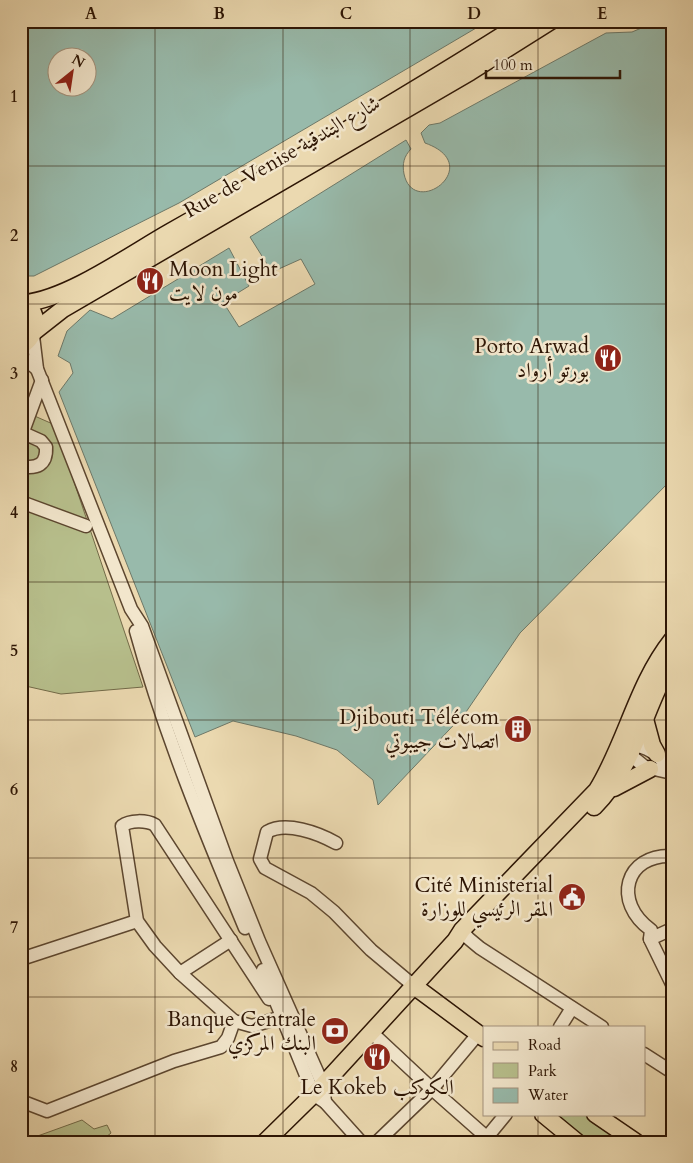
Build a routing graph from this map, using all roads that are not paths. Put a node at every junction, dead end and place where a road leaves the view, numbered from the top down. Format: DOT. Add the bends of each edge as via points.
graph roads {
  1 [pos="525,21"];
  2 [pos="551,21"];
  3 [pos="23,302"];
  4 [pos="29,338"];
  5 [pos="21,356"];
  6 [pos="40,374"];
  7 [pos="22,434"];
  8 [pos="21,466"];
  9 [pos="21,502"];
  10 [pos="86,526"];
  11 [pos="672,640"];
  12 [pos="672,660"];
  13 [pos="645,718"];
  14 [pos="628,749"];
  15 [pos="657,754"];
  16 [pos="650,769"];
  17 [pos="671,773"];
  18 [pos="612,790"];
  19 [pos="336,843"];
  20 [pos="672,856"];
  21 [pos="137,921"];
  22 [pos="672,929"];
  23 [pos="462,937"];
  24 [pos="650,939"];
  25 [pos="231,940"];
  26 [pos="21,959"];
  27 [pos="180,973"];
  28 [pos="672,984"];
  29 [pos="414,986"];
  30 [pos="281,1002"];
  31 [pos="572,1008"];
  32 [pos="287,1016"];
  33 [pos="234,1021"];
  34 [pos="561,1026"];
  35 [pos="600,1026"];
  36 [pos="371,1032"];
  37 [pos="481,1036"];
  38 [pos="646,1055"];
  39 [pos="672,1072"];
  40 [pos="432,1089"];
  41 [pos="321,1094"];
  42 [pos="21,1101"];
  43 [pos="505,1116"];
  44 [pos="545,1116"];
  45 [pos="600,1116"];
  46 [pos="488,1140"];
  47 [pos="265,1142"];
  48 [pos="361,1142"];
  49 [pos="377,1142"];
  50 [pos="577,1142"];
  51 [pos="636,1142"];
  1 -- 3 [label="main road, Rue de Venise شارع البندقية" via="258,182 101,272 57,294"];
  2 -- 4 [label="main road, Rue de Venise شارع البندقية" via="470,72 71,305"];
  3 -- 4 [label="main road" via="34,315"];
  4 -- 6 [label="street"];
  5 -- 6 [label="street"];
  6 -- 7 [label="street"];
  6 -- 30 [label="street" via="132,609 142,626"];
  7 -- 8 [label="street" via="40,441 47,454 37,467"];
  9 -- 10 [label="street"];
  11 -- 14 [label="main road" via="651,674"];
  12 -- 13 [label="main road"];
  13 -- 14 [label="main road"];
  13 -- 15 [label="main road"];
  14 -- 15 [label="street"];
  14 -- 16 [label="street"];
  14 -- 18 [label="main road"];
  14 -- 23 [label="main road" via="612,766 597,790"];
  15 -- 17 [label="street"];
  16 -- 17 [label="street"];
  16 -- 18 [label="main road"];
  18 -- 23 [label="main road"];
  19 -- 29 [label="street" via="320,834 274,828 267,832 260,859 265,868 311,893"];
  20 -- 24 [label="street" via="649,860 631,877 627,888 628,901 634,913 651,930"];
  21 -- 25 [label="street" via="130,865 121,830 127,822 149,822 159,831"];
  21 -- 26 [label="street"];
  21 -- 27 [label="street"];
  22 -- 24 [label="street"];
  23 -- 29 [label="main road"];
  23 -- 31 [label="street"];
  24 -- 28 [label="street"];
  25 -- 27 [label="street"];
  25 -- 30 [label="street" via="264,993"];
  27 -- 33 [label="street"];
  29 -- 36 [label="main road"];
  29 -- 37 [label="main road"];
  30 -- 32 [label="street"];
  31 -- 34 [label="street"];
  31 -- 35 [label="street"];
  32 -- 33 [label="street" via="252,1026"];
  32 -- 41 [label="street"];
  33 -- 42 [label="street" via="228,1038 220,1047 174,1061 47,1111"];
  36 -- 40 [label="street"];
  36 -- 41 [label="main road"];
  37 -- 40 [label="street"];
  38 -- 39 [label="street"];
  40 -- 46 [label="street"];
  40 -- 49 [label="street"];
  41 -- 47 [label="main road"];
  41 -- 48 [label="street"];
  43 -- 46 [label="street"];
  44 -- 50 [label="main road"];
  45 -- 51 [label="main road"];
}
